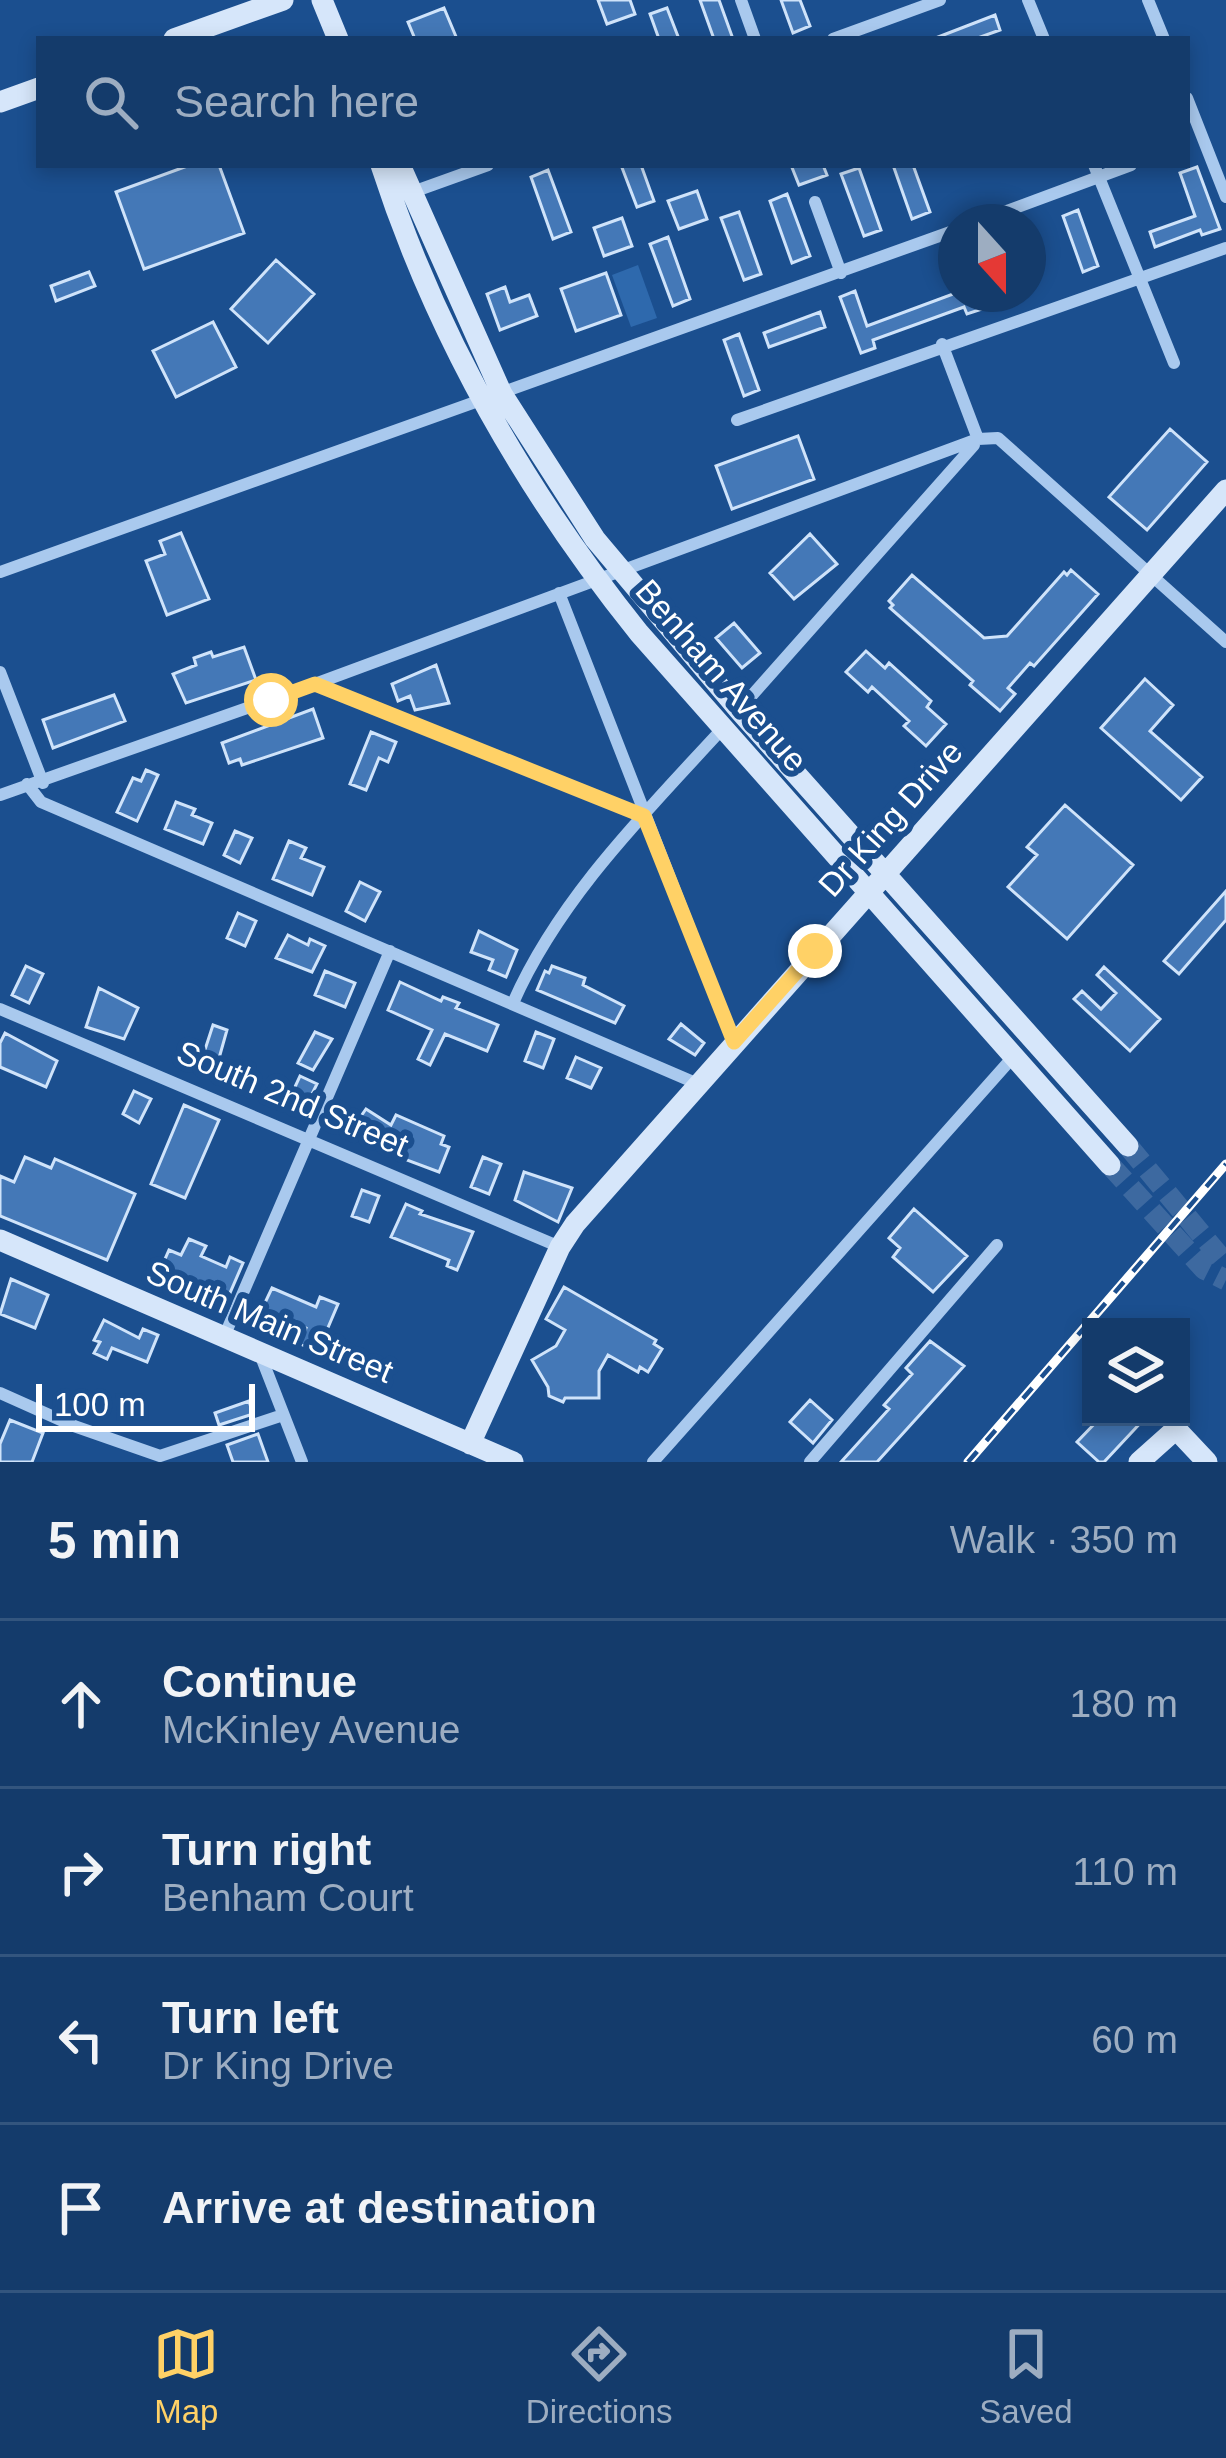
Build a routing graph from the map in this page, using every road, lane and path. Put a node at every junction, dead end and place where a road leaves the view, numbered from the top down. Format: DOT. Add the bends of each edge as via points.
graph roads {
  1 [pos="283,0"];
  2 [pos="322,0"];
  3 [pos="741,0"];
  4 [pos="940,0"];
  5 [pos="1028,0"];
  6 [pos="1148,0"];
  7 [pos="182,36"];
  8 [pos="337,36"];
  9 [pos="754,36"];
  10 [pos="841,36"];
  11 [pos="1043,36"];
  12 [pos="1163,36"];
  13 [pos="36,89"];
  14 [pos="0,102"];
  15 [pos="1190,105"];
  16 [pos="1204,140"];
  17 [pos="1190,145"];
  18 [pos="383,168"];
  19 [pos="400,168"];
  20 [pos="480,168"];
  21 [pos="1096,171"];
  22 [pos="403,196"];
  23 [pos="1226,196"];
  24 [pos="815,202"];
  25 [pos="1019,204"];
  26 [pos="938,237"];
  27 [pos="1226,248"];
  28 [pos="841,273"];
  29 [pos="1140,278"];
  30 [pos="943,346"];
  31 [pos="1174,363"];
  32 [pos="491,398"];
  33 [pos="736,420"];
  34 [pos="979,439"];
  35 [pos="1226,490"];
  36 [pos="623,571"];
  37 [pos="0,572"];
  38 [pos="1151,575"];
  39 [pos="597,580"];
  40 [pos="559,593"];
  41 [pos="1226,642"];
  42 [pos="0,672"];
  43 [pos="315,684"];
  44 [pos="739,710"];
  45 [pos="723,728"];
  46 [pos="43,783"];
  47 [pos="27,784"];
  48 [pos="0,794"];
  49 [pos="644,816"];
  50 [pos="877,882"];
  51 [pos="390,951"];
  52 [pos="513,1003"];
  53 [pos="0,1009"];
  54 [pos="734,1042"];
  55 [pos="1013,1057"];
  56 [pos="698,1084"];
  57 [pos="308,1140"];
  58 [pos="1128,1146"];
  59 [pos="1110,1165"];
  60 [pos="0,1240"];
  61 [pos="998,1245"];
  62 [pos="560,1247"];
  63 [pos="223,1338"];
  64 [pos="260,1354"];
  65 [pos="0,1393"];
  66 [pos="283,1414"];
  67 [pos="470,1444"];
  68 [pos="302,1462"];
  69 [pos="513,1462"];
  70 [pos="652,1462"];
  71 [pos="810,1462"];
  72 [pos="1139,1462"];
  73 [pos="1207,1462"];
  1 -- 7 [label="main road"];
  2 -- 8 [label="main road"];
  3 -- 9 [label="street"];
  4 -- 10 [label="street"];
  5 -- 11 [label="street"];
  6 -- 12 [label="street"];
  13 -- 14 [label="main road"];
  15 -- 16 [label="street"];
  16 -- 17 [label="street"];
  16 -- 23 [label="street"];
  18 -- 22 [label="main road, Benham Avenue"];
  19 -- 22 [label="main road, Benham Avenue"];
  20 -- 22 [label="street"];
  21 -- 25 [label="street"];
  21 -- 29 [label="street"];
  22 -- 32 [label="main road, Benham Avenue"];
  24 -- 28 [label="street"];
  26 -- 28 [label="street"];
  27 -- 29 [label="street"];
  28 -- 32 [label="street"];
  29 -- 30 [label="street"];
  29 -- 31 [label="street"];
  30 -- 33 [label="street"];
  30 -- 34 [label="street"];
  32 -- 36 [label="main road, Benham Avenue"];
  32 -- 37 [label="street"];
  32 -- 39 [label="main road, Benham Avenue" via="535,493"];
  34 -- 36 [label="street"];
  34 -- 38 [label="street" via="998,438"];
  34 -- 44 [label="street"];
  35 -- 38 [label="main road, Dr King Drive"];
  36 -- 39 [label="street"];
  36 -- 44 [label="main road, Benham Avenue"];
  38 -- 41 [label="street"];
  38 -- 50 [label="main road, Dr King Drive"];
  39 -- 40 [label="street"];
  39 -- 45 [label="main road, Benham Avenue"];
  40 -- 43 [label="street"];
  40 -- 49 [label="street"];
  42 -- 46 [label="street"];
  43 -- 46 [label="street"];
  43 -- 49 [label="street"];
  44 -- 50 [label="main road, Benham Avenue"];
  45 -- 49 [label="street"];
  45 -- 50 [label="main road, Benham Avenue"];
  46 -- 47 [label="street"];
  47 -- 48 [label="street"];
  47 -- 51 [label="street" via="41,802"];
  49 -- 52 [label="street" via="566,908"];
  49 -- 54 [label="street"];
  50 -- 54 [label="main road, Dr King Drive"];
  50 -- 55 [label="main road, Benham Avenue"];
  50 -- 58 [label="main road, Benham Avenue"];
  51 -- 52 [label="street"];
  51 -- 57 [label="street"];
  52 -- 56 [label="street"];
  53 -- 57 [label="street, South 2nd Street"];
  54 -- 56 [label="main road, Dr King Drive"];
  55 -- 59 [label="main road, Benham Avenue"];
  55 -- 70 [label="street"];
  56 -- 62 [label="main road, Dr King Drive"];
  57 -- 62 [label="street, South 2nd Street"];
  57 -- 63 [label="street"];
  60 -- 63 [label="main road, South Main Street"];
  61 -- 71 [label="street"];
  62 -- 67 [label="main road, Dr King Drive"];
  63 -- 64 [label="main road, South Main Street"];
  64 -- 66 [label="street"];
  64 -- 67 [label="main road, South Main Street"];
  65 -- 66 [label="street" via="160,1456"];
  66 -- 68 [label="street"];
  67 -- 69 [label="main road, South Main Street"];
  72 -- 73 [label="main road" via="1176,1429"];
}
